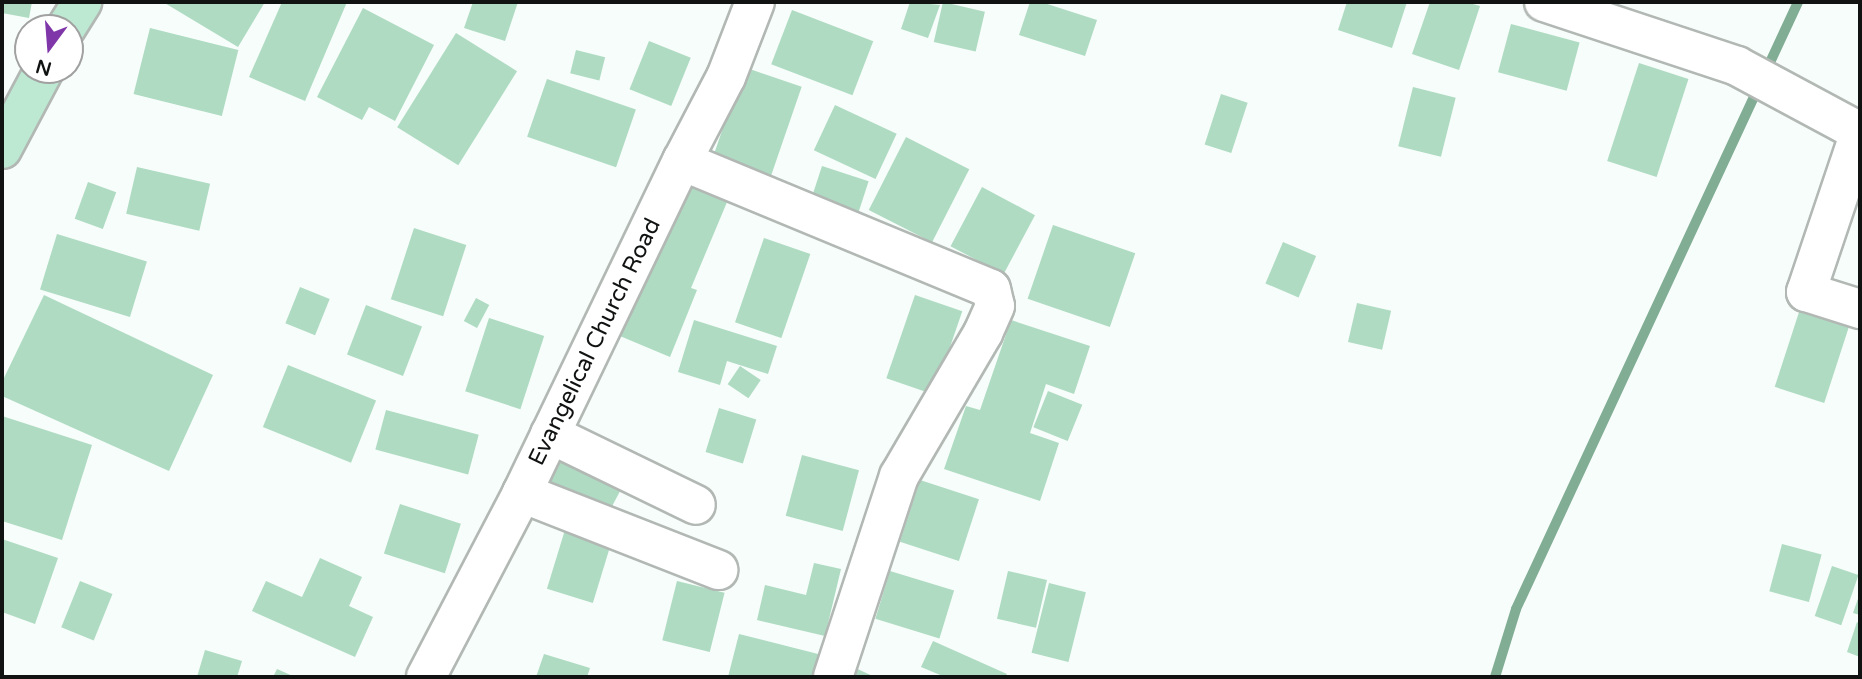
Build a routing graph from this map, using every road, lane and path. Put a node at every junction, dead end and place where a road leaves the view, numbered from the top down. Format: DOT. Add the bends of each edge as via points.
graph roads {
  1 [pos="755,2"];
  2 [pos="1544,2"];
  3 [pos="37,84"];
  4 [pos="2,149"];
  5 [pos="681,161"];
  6 [pos="1860,309"];
  7 [pos="550,434"];
  8 [pos="522,493"];
  9 [pos="696,505"];
  10 [pos="718,570"];
  11 [pos="426,677"];
  12 [pos="833,677"];
  1 -- 5 [label="street, Evangelical Church Road" via="726,76"];
  2 -- 6 [label="street" via="1737,66 1860,132 1806,292"];
  3 -- 4 [label="main road"];
  5 -- 7 [label="street, Evangelical Church Road"];
  5 -- 12 [label="street" via="991,289 995,306 983,333 899,477"];
  7 -- 8 [label="street, Evangelical Church Road"];
  7 -- 9 [label="street"];
  8 -- 10 [label="street"];
  8 -- 11 [label="street, Evangelical Church Road"];
}
